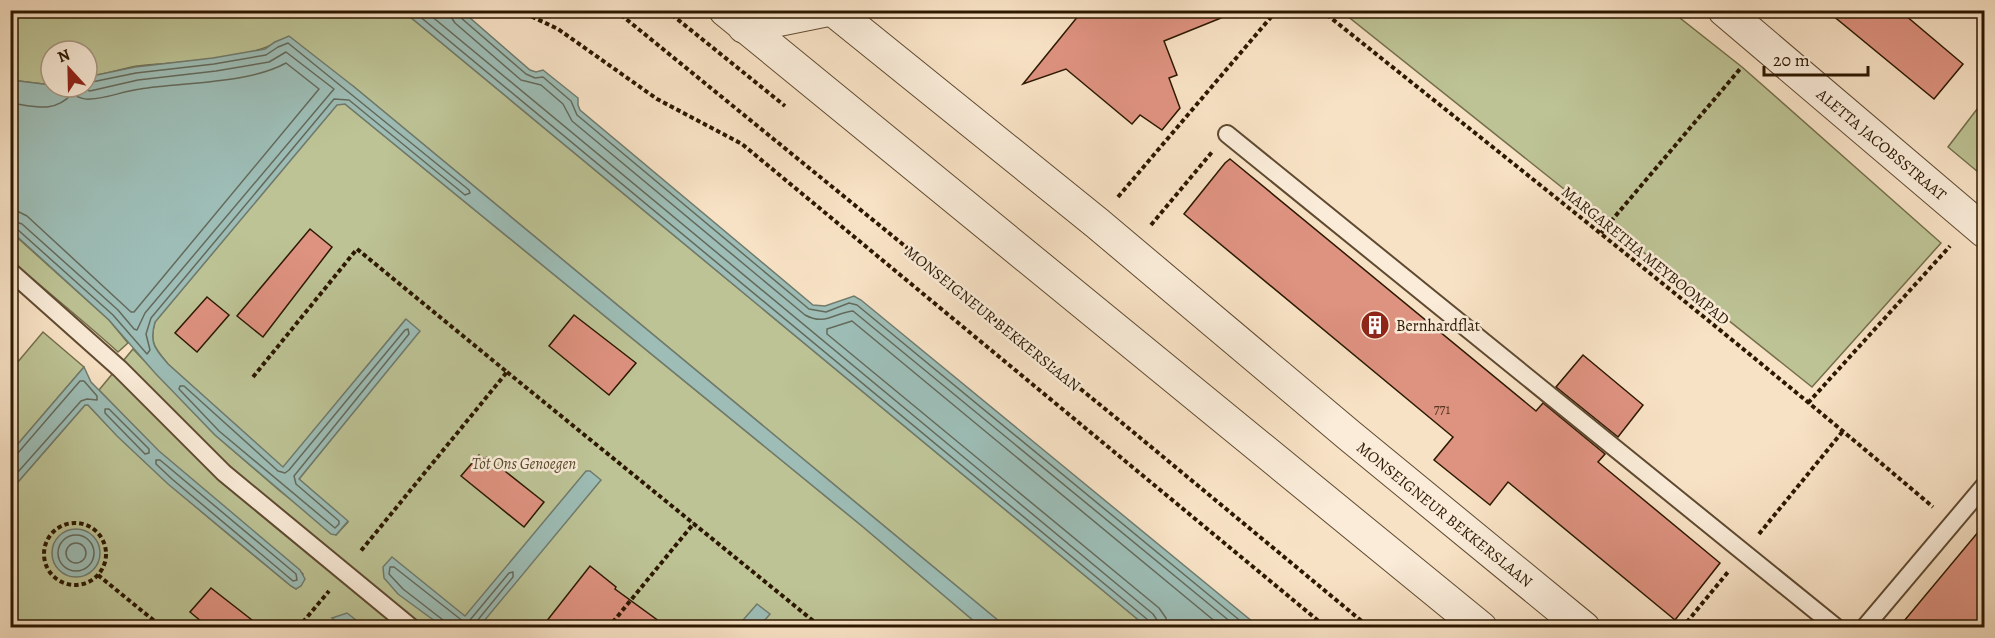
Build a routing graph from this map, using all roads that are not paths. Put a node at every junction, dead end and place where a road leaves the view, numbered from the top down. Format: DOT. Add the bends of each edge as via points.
graph roads {
  1 [pos="828,10"];
  2 [pos="833,10"];
  3 [pos="1724,10"];
  4 [pos="734,19"];
  5 [pos="1227,134"];
  6 [pos="1978,226"];
  7 [pos="10,271"];
  8 [pos="1984,486"];
  9 [pos="411,627"];
  10 [pos="1482,627"];
  11 [pos="1584,627"];
  12 [pos="1837,627"];
  13 [pos="1864,627"];
  1 -- 4 [label="street"];
  2 -- 11 [label="street, MONSEIGNEUR BEKKERSLAAN" via="1097,223"];
  3 -- 6 [label="street, ALETTA JACOBSSTRAAT"];
  4 -- 10 [label="street"];
  5 -- 12 [label="lane"];
  7 -- 9 [label="lane" via="120,369 224,473"];
  8 -- 13 [label="lane"];
}
